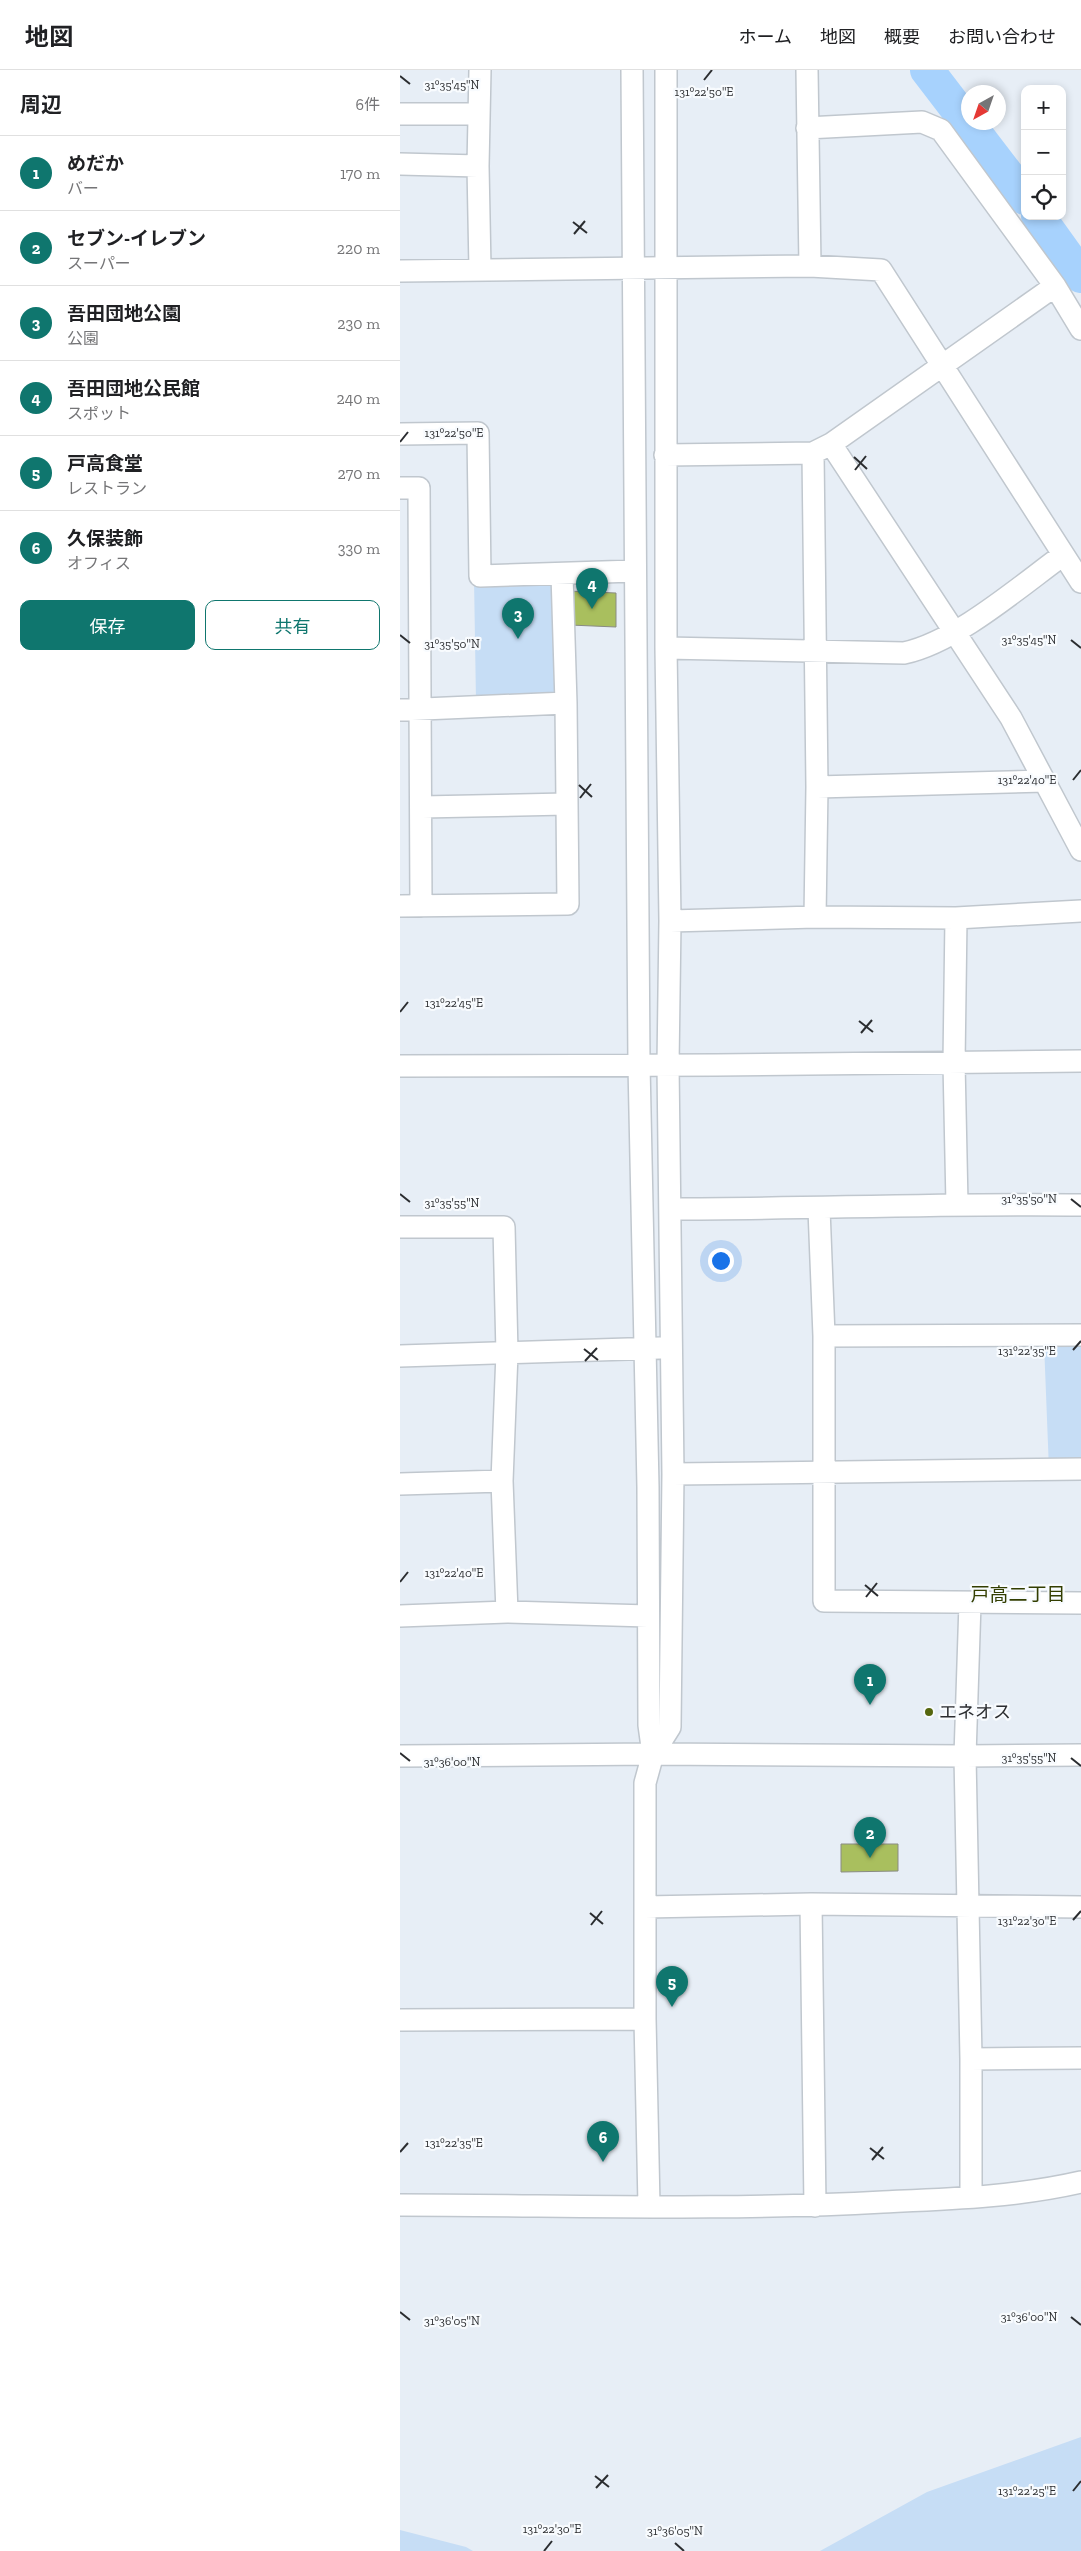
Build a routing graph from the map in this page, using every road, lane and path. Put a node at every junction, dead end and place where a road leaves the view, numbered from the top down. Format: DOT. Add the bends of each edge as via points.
graph roads {
  1 [pos="480,70"];
  2 [pos="632,70"];
  3 [pos="666,70"];
  4 [pos="807,70"];
  5 [pos="400,114"];
  6 [pos="478,114"];
  7 [pos="807,128"];
  8 [pos="400,164"];
  9 [pos="478,166"];
  10 [pos="810,266"];
  11 [pos="634,268"];
  12 [pos="666,268"];
  13 [pos="480,269"];
  14 [pos="400,271"];
  15 [pos="1055,286"];
  16 [pos="1081,329"];
  17 [pos="942,365"];
  18 [pos="400,434"];
  19 [pos="822,449"];
  20 [pos="665,455"];
  21 [pos="400,488"];
  22 [pos="1063,555"];
  23 [pos="634,571"];
  24 [pos="562,574"];
  25 [pos="1081,582"];
  26 [pos="955,632"];
  27 [pos="666,648"];
  28 [pos="815,652"];
  29 [pos="566,703"];
  30 [pos="410,710"];
  31 [pos="1045,781"];
  32 [pos="817,787"];
  33 [pos="566,804"];
  34 [pos="422,808"];
  35 [pos="1081,850"];
  36 [pos="400,906"];
  37 [pos="421,906"];
  38 [pos="1081,911"];
  39 [pos="815,917"];
  40 [pos="956,918"];
  41 [pos="670,921"];
  42 [pos="1081,1061"];
  43 [pos="954,1063"];
  44 [pos="668,1065"];
  45 [pos="400,1066"];
  46 [pos="639,1066"];
  47 [pos="957,1204"];
  48 [pos="1081,1205"];
  49 [pos="670,1209"];
  50 [pos="819,1209"];
  51 [pos="400,1227"];
  52 [pos="1081,1335"];
  53 [pos="824,1336"];
  54 [pos="672,1347"];
  55 [pos="645,1349"];
  56 [pos="507,1353"];
  57 [pos="400,1356"];
  58 [pos="1081,1469"];
  59 [pos="824,1473"];
  60 [pos="674,1474"];
  61 [pos="502,1481"];
  62 [pos="400,1484"];
  63 [pos="970,1603"];
  64 [pos="1081,1603"];
  65 [pos="507,1612"];
  66 [pos="400,1616"];
  67 [pos="648,1616"];
  68 [pos="653,1754"];
  69 [pos="1081,1755"];
  70 [pos="400,1756"];
  71 [pos="965,1756"];
  72 [pos="811,1904"];
  73 [pos="967,1904"];
  74 [pos="645,1907"];
  75 [pos="1081,1907"];
  76 [pos="646,2019"];
  77 [pos="400,2020"];
  78 [pos="1081,2058"];
  79 [pos="972,2059"];
  80 [pos="1081,2182"];
  81 [pos="971,2197"];
  82 [pos="400,2205"];
  83 [pos="649,2206"];
  84 [pos="815,2206"];
  1 -- 6 [label="street"];
  2 -- 11 [label="street"];
  3 -- 12 [label="street"];
  4 -- 7 [label="street"];
  5 -- 6 [label="street"];
  6 -- 9 [label="street"];
  7 -- 10 [label="street"];
  7 -- 15 [label="street" via="922,122 941,130"];
  8 -- 9 [label="street"];
  9 -- 13 [label="street"];
  10 -- 12 [label="street"];
  10 -- 17 [label="street" via="881,270"];
  11 -- 12 [label="street"];
  11 -- 13 [label="street"];
  11 -- 23 [label="street"];
  12 -- 20 [label="street"];
  13 -- 14 [label="street"];
  15 -- 16 [label="street"];
  15 -- 17 [label="street"];
  17 -- 19 [label="street"];
  17 -- 22 [label="street"];
  18 -- 24 [label="street" via="478,433 480,576"];
  19 -- 20 [label="street"];
  19 -- 26 [label="street"];
  19 -- 28 [label="street"];
  20 -- 27 [label="street"];
  21 -- 30 [label="street" via="419,488"];
  22 -- 25 [label="street"];
  22 -- 26 [label="street"];
  23 -- 24 [label="street"];
  23 -- 46 [label="street"];
  24 -- 29 [label="street"];
  26 -- 28 [label="street" via="925,648 904,653"];
  26 -- 31 [label="street" via="1011,718"];
  27 -- 28 [label="street"];
  27 -- 41 [label="street"];
  28 -- 32 [label="street"];
  29 -- 30 [label="street"];
  29 -- 33 [label="street"];
  30 -- 34 [label="street"];
  31 -- 32 [label="street"];
  31 -- 35 [label="street"];
  32 -- 39 [label="street"];
  33 -- 34 [label="street"];
  33 -- 37 [label="street" via="568,904"];
  34 -- 37 [label="street"];
  36 -- 37 [label="street"];
  38 -- 40 [label="street"];
  39 -- 40 [label="street"];
  39 -- 41 [label="street"];
  40 -- 43 [label="street"];
  41 -- 44 [label="street"];
  42 -- 43 [label="street"];
  43 -- 44 [label="street"];
  43 -- 47 [label="street"];
  44 -- 46 [label="street"];
  44 -- 49 [label="street"];
  45 -- 46 [label="street"];
  46 -- 55 [label="street"];
  47 -- 48 [label="street"];
  47 -- 50 [label="street"];
  49 -- 50 [label="street"];
  49 -- 54 [label="street"];
  50 -- 53 [label="street"];
  51 -- 56 [label="street" via="504,1226"];
  52 -- 53 [label="street"];
  53 -- 59 [label="street"];
  54 -- 55 [label="street"];
  54 -- 60 [label="street"];
  55 -- 56 [label="street"];
  55 -- 67 [label="street"];
  56 -- 57 [label="street"];
  56 -- 61 [label="street"];
  58 -- 59 [label="street"];
  59 -- 60 [label="street"];
  59 -- 63 [label="street" via="824,1601"];
  60 -- 68 [label="street" via="670,1727"];
  61 -- 62 [label="street"];
  61 -- 65 [label="street"];
  63 -- 64 [label="street"];
  63 -- 71 [label="street"];
  65 -- 66 [label="street"];
  65 -- 67 [label="street"];
  67 -- 68 [label="street" via="649,1726"];
  68 -- 70 [label="street"];
  68 -- 71 [label="street"];
  68 -- 74 [label="street" via="645,1783"];
  69 -- 71 [label="street"];
  71 -- 73 [label="street"];
  72 -- 73 [label="street"];
  72 -- 74 [label="street"];
  72 -- 84 [label="street"];
  73 -- 75 [label="street"];
  73 -- 79 [label="street"];
  74 -- 76 [label="street"];
  76 -- 77 [label="street"];
  76 -- 83 [label="street"];
  78 -- 79 [label="street"];
  79 -- 81 [label="street"];
  80 -- 81 [label="street" via="1042,2191"];
  81 -- 84 [label="street"];
  82 -- 83 [label="street"];
  83 -- 84 [label="street"];
}
